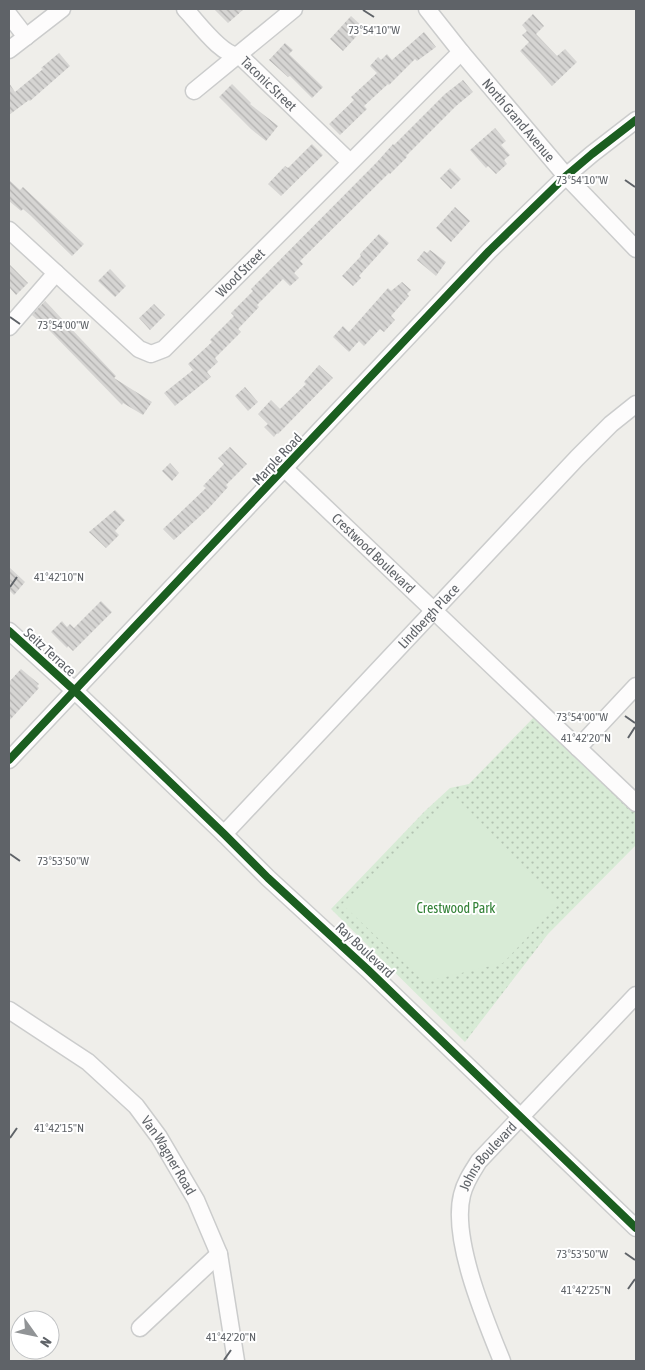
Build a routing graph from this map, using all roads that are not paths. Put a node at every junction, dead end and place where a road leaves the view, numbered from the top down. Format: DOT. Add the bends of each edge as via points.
graph roads {
  1 [pos="62,9"];
  2 [pos="185,9"];
  3 [pos="294,9"];
  4 [pos="427,9"];
  5 [pos="9,15"];
  6 [pos="26,36"];
  7 [pos="9,50"];
  8 [pos="460,52"];
  9 [pos="239,55"];
  10 [pos="194,91"];
  11 [pos="636,120"];
  12 [pos="350,162"];
  13 [pos="566,176"];
  14 [pos="9,230"];
  15 [pos="636,248"];
  16 [pos="56,273"];
  17 [pos="9,327"];
  18 [pos="636,404"];
  19 [pos="285,469"];
  20 [pos="434,610"];
  21 [pos="9,631"];
  22 [pos="636,686"];
  23 [pos="75,691"];
  24 [pos="578,748"];
  25 [pos="9,760"];
  26 [pos="636,802"];
  27 [pos="224,834"];
  28 [pos="636,995"];
  29 [pos="9,1010"];
  30 [pos="520,1117"];
  31 [pos="636,1228"];
  32 [pos="219,1254"];
  33 [pos="140,1328"];
  34 [pos="236,1361"];
  35 [pos="502,1361"];
  1 -- 6 [label="street"];
  2 -- 9 [label="street, Taconic Street" via="224,50 234,56"];
  3 -- 9 [label="street"];
  4 -- 8 [label="street, North Grand Avenue"];
  5 -- 6 [label="street"];
  6 -- 7 [label="street"];
  8 -- 12 [label="street, Wood Street"];
  8 -- 13 [label="street, North Grand Avenue"];
  9 -- 10 [label="street"];
  9 -- 12 [label="street, Taconic Street"];
  11 -- 13 [label="street, Marple Road"];
  12 -- 16 [label="street, Wood Street" via="164,349 151,354 139,349"];
  13 -- 15 [label="street, North Grand Avenue"];
  13 -- 19 [label="street, Marple Road" via="489,251"];
  14 -- 16 [label="street, Wood Street"];
  16 -- 17 [label="street"];
  18 -- 20 [label="street, Lindbergh Place" via="578,458"];
  19 -- 20 [label="street, Crestwood Boulevard"];
  19 -- 23 [label="street, Marple Road"];
  20 -- 24 [label="street, Crestwood Boulevard"];
  20 -- 27 [label="street, Lindbergh Place"];
  21 -- 23 [label="street, Seitz Terrace"];
  22 -- 24 [label="street"];
  23 -- 25 [label="street, Marple Road"];
  23 -- 27 [label="street, Ray Boulevard"];
  24 -- 26 [label="street, Crestwood Boulevard"];
  27 -- 30 [label="street, Ray Boulevard"];
  28 -- 30 [label="street, Johns Boulevard"];
  29 -- 32 [label="street, Van Wagner Road" via="88,1062 136,1106 159,1137 196,1200"];
  30 -- 31 [label="street, Ray Boulevard"];
  30 -- 35 [label="street, Johns Boulevard" via="479,1161 466,1183 459,1214 463,1245 484,1316"];
  32 -- 33 [label="street"];
  32 -- 34 [label="street, Van Wagner Road"];
}
